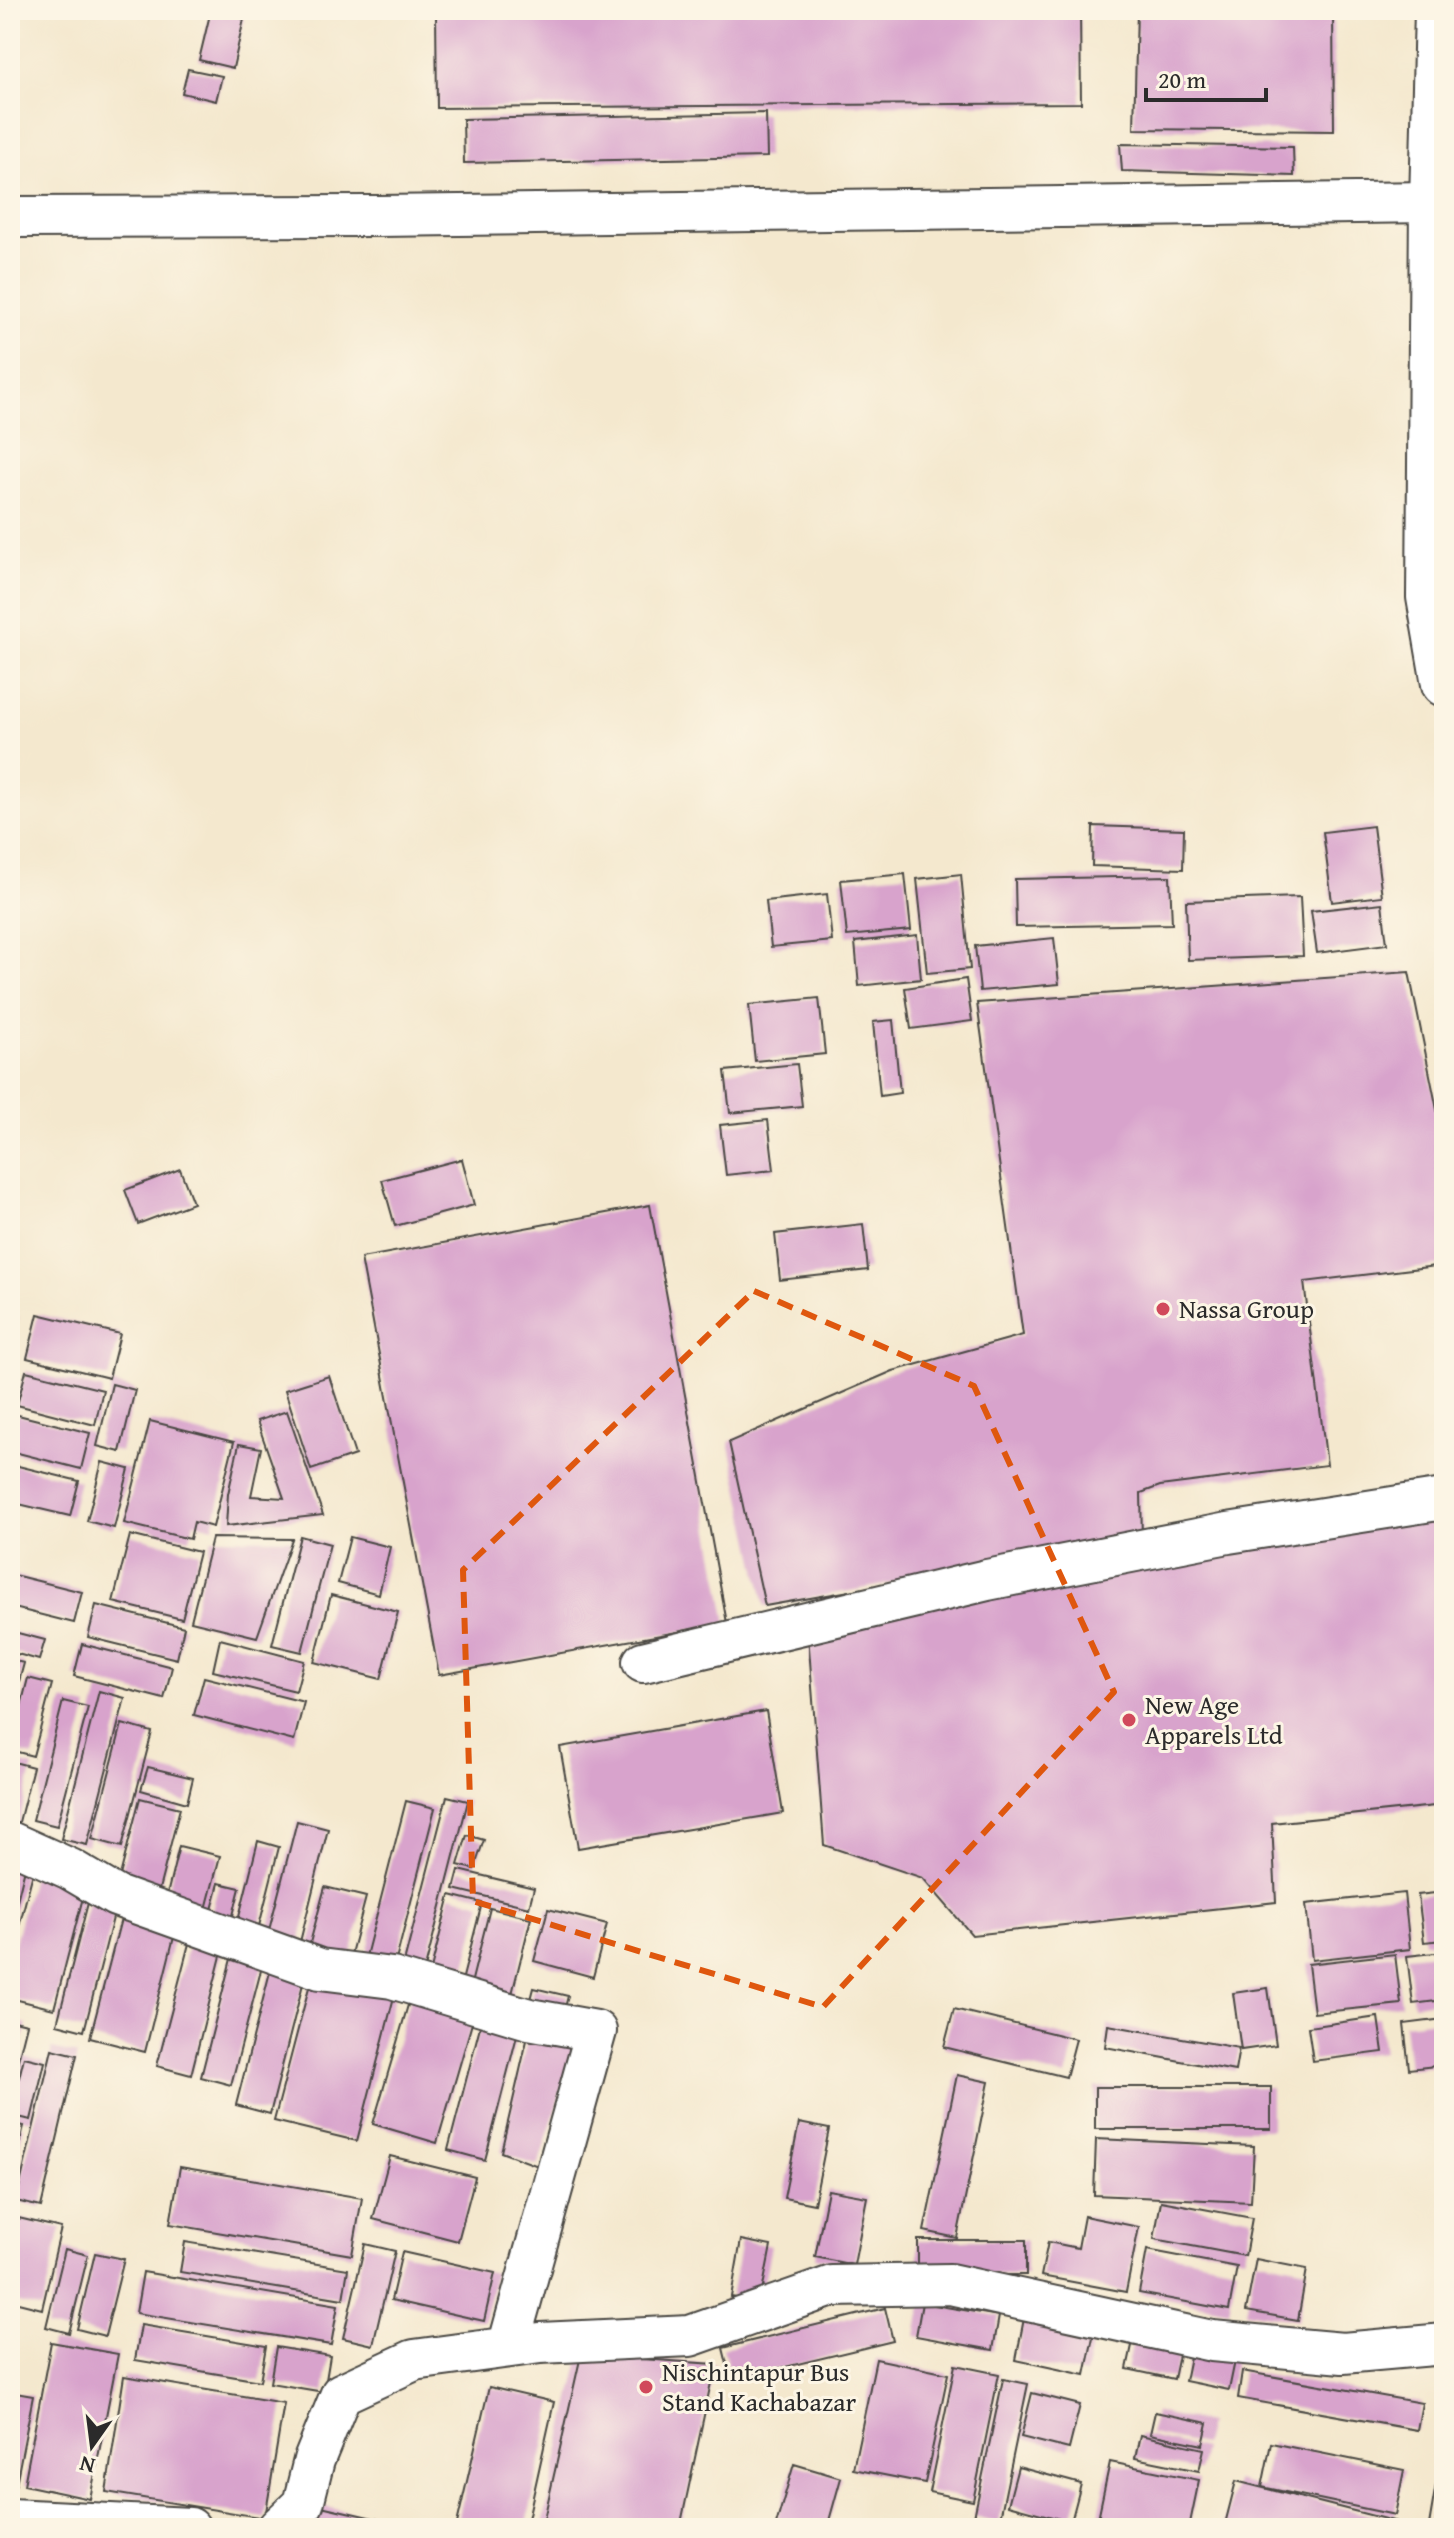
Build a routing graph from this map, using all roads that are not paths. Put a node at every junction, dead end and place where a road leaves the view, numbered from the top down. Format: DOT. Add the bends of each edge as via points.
graph roads {
  1 [pos="1437,10"];
  2 [pos="1432,202"];
  3 [pos="10,217"];
  4 [pos="1444,684"];
  5 [pos="1444,1499"];
  6 [pos="643,1662"];
  7 [pos="10,1842"];
  8 [pos="1444,2344"];
  9 [pos="508,2347"];
  10 [pos="10,2519"];
  11 [pos="190,2528"];
  12 [pos="278,2528"];
  1 -- 2 [label="highway"];
  2 -- 3 [label="street"];
  2 -- 4 [label="highway" via="1429,597"];
  5 -- 6 [label="street" via="1228,1533 987,1580"];
  7 -- 9 [label="street" via="116,1896 320,1969 392,1978 529,2019 596,2031"];
  8 -- 9 [label="street" via="1343,2353 1212,2341 950,2284 832,2286 690,2336"];
  9 -- 12 [label="street" via="414,2360 341,2394 303,2504"];
  10 -- 11 [label="street"];
}
